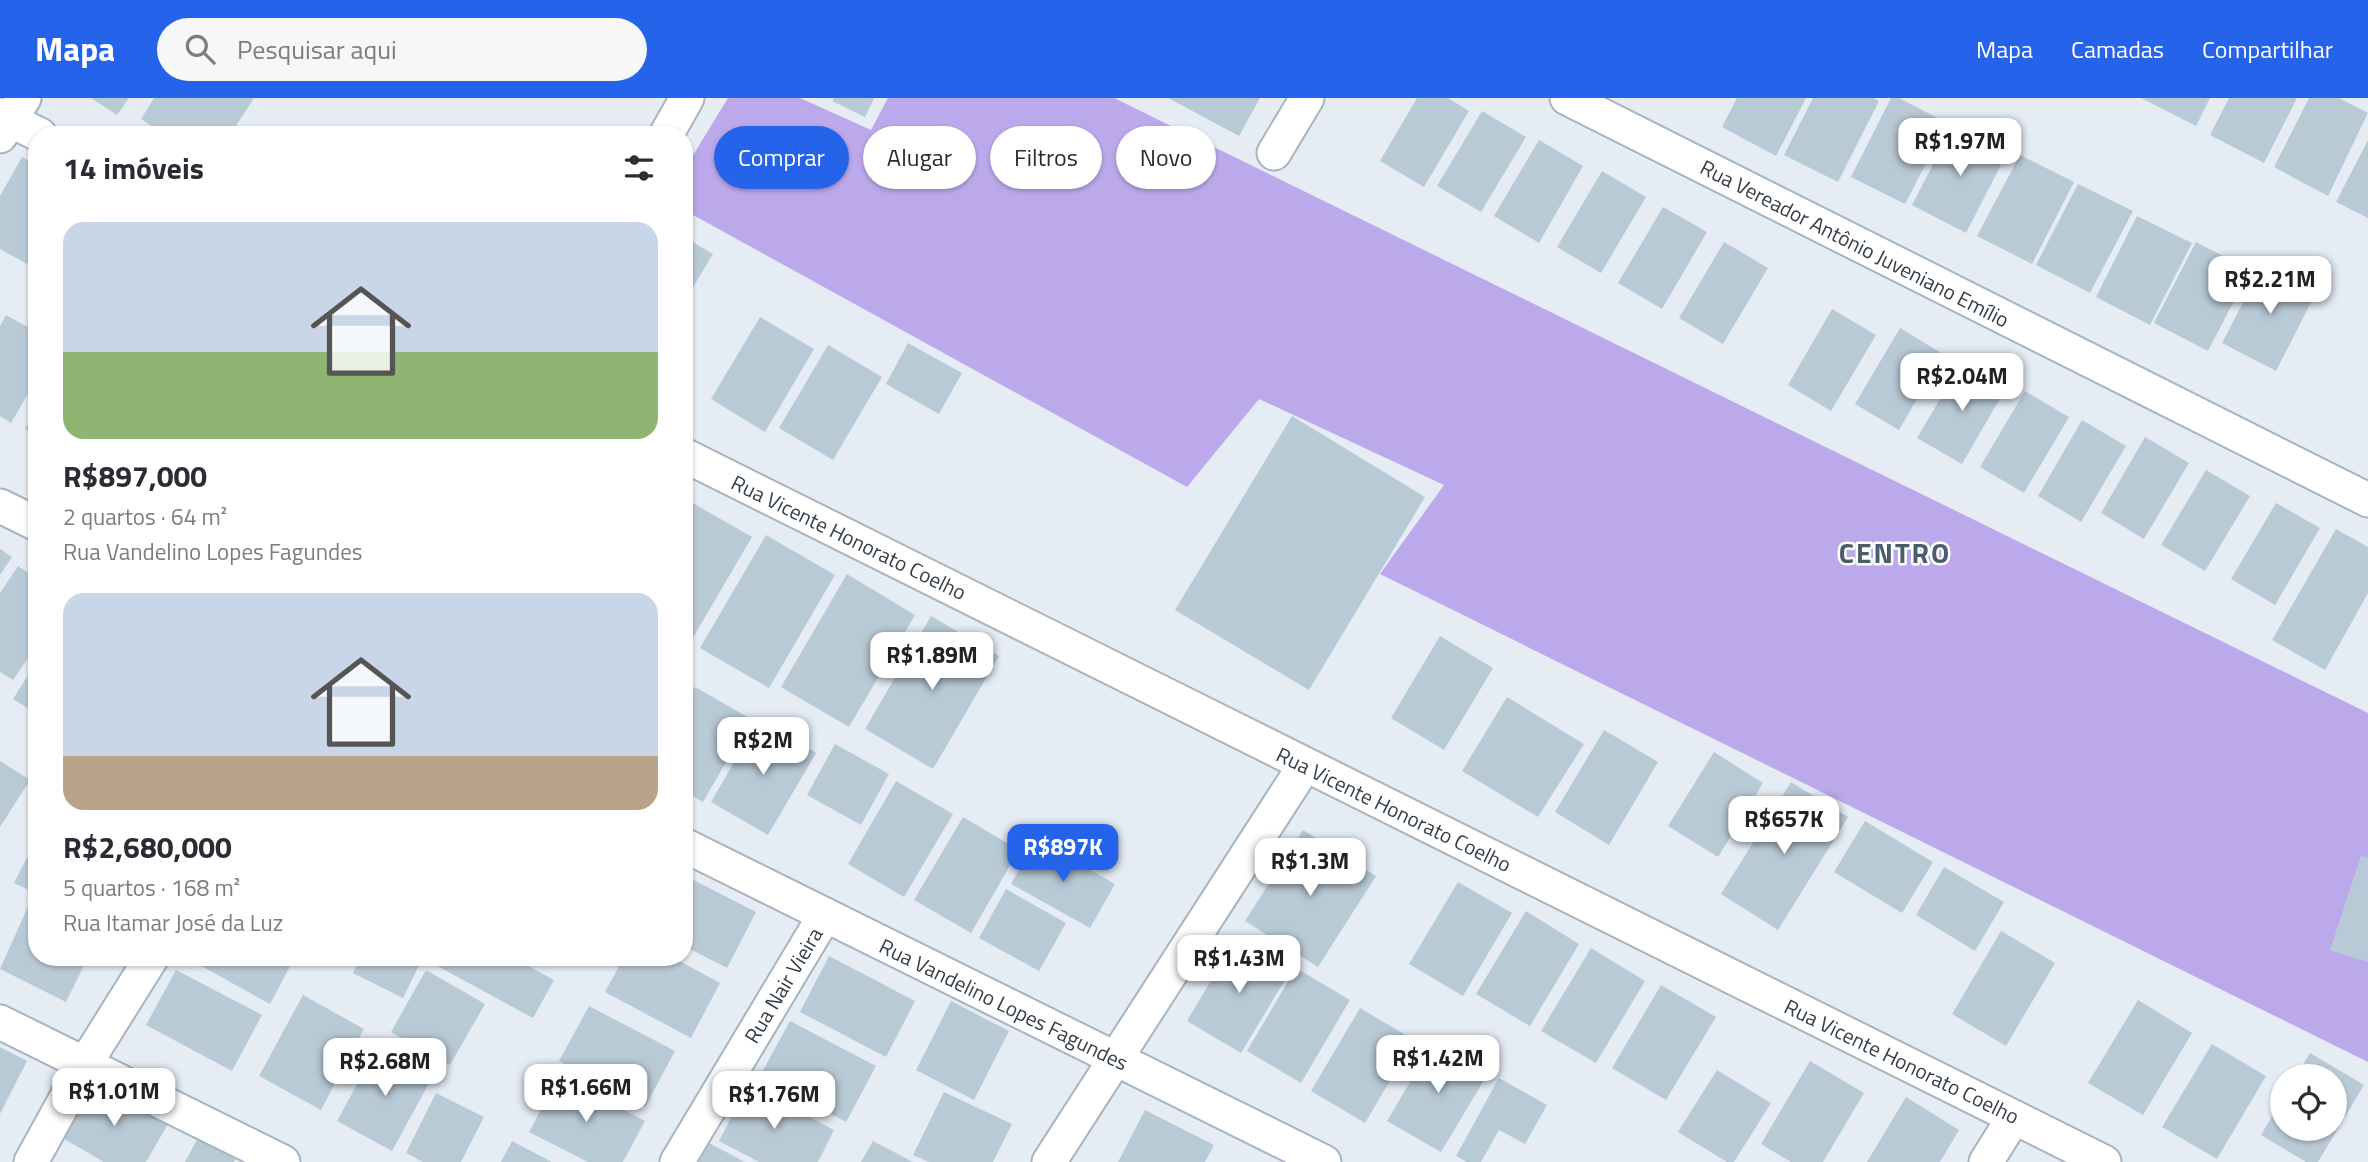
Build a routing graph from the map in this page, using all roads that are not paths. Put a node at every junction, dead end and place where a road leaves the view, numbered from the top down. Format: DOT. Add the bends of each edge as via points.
graph roads {
  1 [pos="687,98"];
  2 [pos="1307,98"];
  3 [pos="1567,98"];
  4 [pos="9,117"];
  5 [pos="671,126"];
  6 [pos="28,128"];
  7 [pos="1275,153"];
  8 [pos="693,459"];
  9 [pos="2368,500"];
  10 [pos="0,506"];
  11 [pos="28,520"];
  12 [pos="1306,765"];
  13 [pos="693,849"];
  14 [pos="825,915"];
  15 [pos="146,966"];
  16 [pos="0,1023"];
  17 [pos="1116,1059"];
  18 [pos="85,1064"];
  19 [pos="2014,1117"];
  20 [pos="31,1162"];
  21 [pos="282,1162"];
  22 [pos="677,1162"];
  23 [pos="1049,1162"];
  24 [pos="1324,1162"];
  25 [pos="1986,1162"];
  26 [pos="2104,1162"];
  1 -- 5 [label="street"];
  2 -- 7 [label="street"];
  3 -- 9 [label="street, Rua Vereador Antônio Juveniano Emílio"];
  4 -- 6 [label="street"];
  8 -- 12 [label="street, Rua Vicente Honorato Coelho"];
  10 -- 11 [label="street"];
  12 -- 17 [label="street"];
  12 -- 19 [label="street, Rua Vicente Honorato Coelho"];
  13 -- 14 [label="street, Rua Vandelino Lopes Fagundes"];
  14 -- 17 [label="street, Rua Vandelino Lopes Fagundes"];
  14 -- 22 [label="street, Rua Nair Vieira"];
  15 -- 18 [label="street"];
  16 -- 18 [label="street"];
  17 -- 23 [label="street"];
  17 -- 24 [label="street, Rua Vandelino Lopes Fagundes"];
  18 -- 20 [label="street"];
  18 -- 21 [label="street"];
  19 -- 25 [label="street"];
  19 -- 26 [label="street, Rua Vicente Honorato Coelho"];
}
